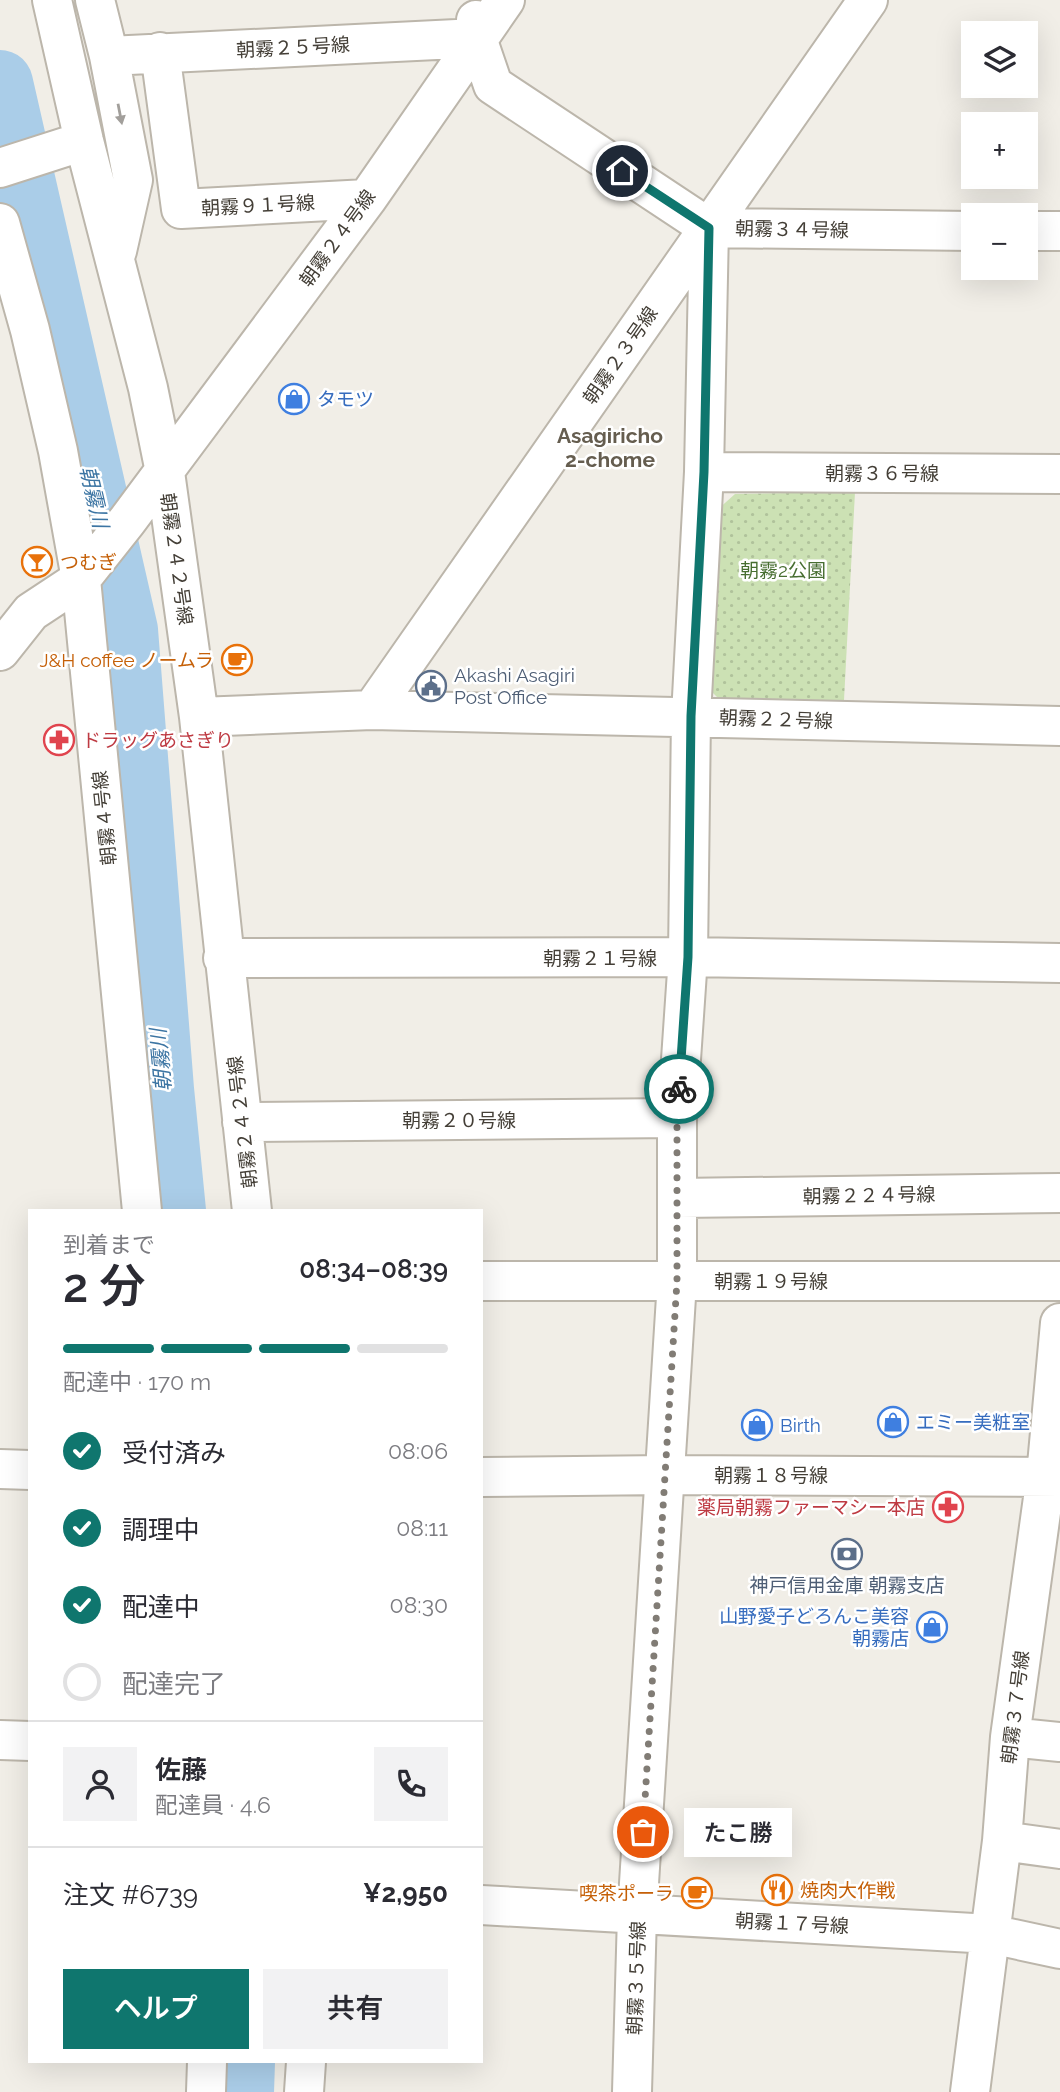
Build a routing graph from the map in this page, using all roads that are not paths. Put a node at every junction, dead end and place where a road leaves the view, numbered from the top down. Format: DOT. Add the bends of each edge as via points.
graph roads {
  1 [pos="52,0"];
  2 [pos="95,0"];
  3 [pos="475,0"];
  4 [pos="505,0"];
  5 [pos="868,0"];
  6 [pos="477,38"];
  7 [pos="160,52"];
  8 [pos="109,55"];
  9 [pos="84,141"];
  10 [pos="0,168"];
  11 [pos="367,199"];
  12 [pos="0,223"];
  13 [pos="709,228"];
  14 [pos="961,231"];
  15 [pos="1038,231"];
  16 [pos="1060,232"];
  17 [pos="115,257"];
  18 [pos="165,472"];
  19 [pos="704,472"];
  20 [pos="1060,474"];
  21 [pos="85,575"];
  22 [pos="0,651"];
  23 [pos="372,710"];
  24 [pos="691,716"];
  25 [pos="199,717"];
  26 [pos="1060,726"];
  27 [pos="688,957"];
  28 [pos="223,958"];
  29 [pos="1060,963"];
  30 [pos="677,1118"];
  31 [pos="242,1122"];
  32 [pos="1060,1193"];
  33 [pos="678,1198"];
  34 [pos="142,1209"];
  35 [pos="252,1209"];
  36 [pos="483,1281"];
  37 [pos="677,1281"];
  38 [pos="1060,1281"];
  39 [pos="1060,1323"];
  40 [pos="0,1469"];
  41 [pos="28,1470"];
  42 [pos="666,1475"];
  43 [pos="1053,1476"];
  44 [pos="483,1477"];
  45 [pos="1010,1737"];
  46 [pos="0,1740"];
  47 [pos="28,1741"];
  48 [pos="1060,1742"];
  49 [pos="1002,1841"];
  50 [pos="1060,1849"];
  51 [pos="483,1905"];
  52 [pos="637,1915"];
  53 [pos="991,1934"];
  54 [pos="1060,1949"];
  55 [pos="207,2063"];
  56 [pos="306,2063"];
  57 [pos="206,2092"];
  58 [pos="304,2092"];
  59 [pos="632,2092"];
  60 [pos="970,2092"];
  1 -- 9 [label="street, 朝霧２４２号線"];
  2 -- 8 [label="street"];
  3 -- 6 [label="street, 朝霧３４号線"];
  4 -- 6 [label="street, 朝霧２４号線"];
  5 -- 13 [label="street, 朝霧２３号線"];
  6 -- 7 [label="street, 朝霧２５号線"];
  6 -- 11 [label="street, 朝霧２４号線"];
  6 -- 13 [label="street, 朝霧３４号線" via="493,86"];
  7 -- 8 [label="street, 朝霧２５号線"];
  7 -- 11 [label="street, 朝霧９１号線" via="181,209"];
  8 -- 17 [label="street, one-way" via="133,180"];
  9 -- 10 [label="street"];
  9 -- 17 [label="street, 朝霧２４２号線"];
  11 -- 18 [label="street, 朝霧２４号線"];
  12 -- 21 [label="street, 朝霧４号線" via="30,330"];
  13 -- 14 [label="street, 朝霧３４号線"];
  13 -- 19 [label="street, 朝霧３５号線"];
  13 -- 23 [label="street, 朝霧２３号線"];
  15 -- 16 [label="street"];
  17 -- 18 [label="street, 朝霧２４２号線"];
  18 -- 21 [label="street, 朝霧２４号線"];
  18 -- 25 [label="street, 朝霧２４２号線"];
  19 -- 20 [label="street, 朝霧３６号線"];
  19 -- 24 [label="street, 朝霧３５号線"];
  21 -- 22 [label="street, 朝霧２４号線" via="30,612"];
  21 -- 34 [label="street, 朝霧４号線"];
  23 -- 24 [label="street, 朝霧２２号線"];
  23 -- 25 [label="street, 朝霧２２号線"];
  24 -- 26 [label="street, 朝霧２２号線"];
  24 -- 27 [label="street, 朝霧３５号線"];
  25 -- 28 [label="street, 朝霧２４２号線"];
  27 -- 28 [label="street, 朝霧２１号線"];
  27 -- 29 [label="street, 朝霧２１号線"];
  27 -- 30 [label="street, 朝霧３５号線"];
  28 -- 31 [label="street, 朝霧２４２号線"];
  30 -- 31 [label="street, 朝霧２０号線"];
  30 -- 33 [label="street, 朝霧３５号線"];
  31 -- 35 [label="street, 朝霧２４２号線"];
  32 -- 33 [label="street, 朝霧２２４号線"];
  33 -- 37 [label="street, 朝霧３５号線"];
  36 -- 37 [label="street, 朝霧１９号線"];
  37 -- 38 [label="street, 朝霧１９号線"];
  37 -- 42 [label="street, 朝霧３５号線"];
  39 -- 43 [label="street, 朝霧３７号線"];
  40 -- 41 [label="street"];
  42 -- 43 [label="street, 朝霧１８号線"];
  42 -- 44 [label="street, 朝霧１８号線"];
  42 -- 52 [label="street, 朝霧３５号線"];
  43 -- 45 [label="street, 朝霧３７号線"];
  45 -- 48 [label="street"];
  45 -- 49 [label="street, 朝霧３７号線"];
  46 -- 47 [label="street"];
  49 -- 50 [label="street"];
  49 -- 53 [label="street, 朝霧３７号線"];
  51 -- 52 [label="street, 朝霧１７号線"];
  52 -- 53 [label="street, 朝霧１７号線"];
  52 -- 59 [label="street, 朝霧３５号線"];
  53 -- 54 [label="street, 朝霧１７号線"];
  53 -- 60 [label="street, 朝霧３７号線"];
  55 -- 57 [label="street"];
  56 -- 58 [label="street"];
}
